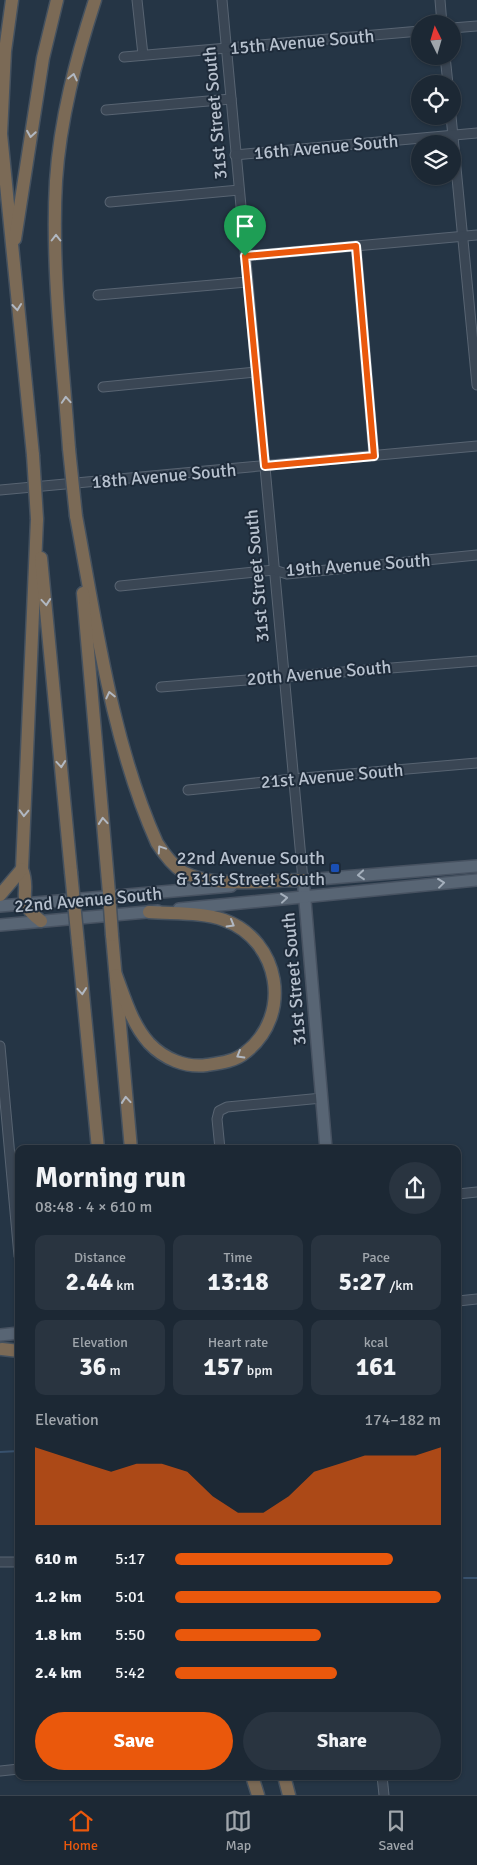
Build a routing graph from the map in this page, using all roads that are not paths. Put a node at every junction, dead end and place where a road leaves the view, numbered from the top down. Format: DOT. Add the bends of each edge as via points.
graph roads {
  1 [pos="12,0"];
  2 [pos="57,0"];
  3 [pos="95,0"];
  4 [pos="137,0"];
  5 [pos="222,0"];
  6 [pos="440,0"];
  7 [pos="441,15"];
  8 [pos="477,26"];
  9 [pos="461,27"];
  10 [pos="411,32"];
  11 [pos="227,49"];
  12 [pos="142,55"];
  13 [pos="124,57"];
  14 [pos="231,99"];
  15 [pos="106,110"];
  16 [pos="477,133"];
  17 [pos="461,135"];
  18 [pos="411,140"];
  19 [pos="236,155"];
  20 [pos="457,185"];
  21 [pos="239,190"];
  22 [pos="110,202"];
  23 [pos="477,235"];
  24 [pos="462,236"];
  25 [pos="356,246"];
  26 [pos="245,256"];
  27 [pos="12,259"];
  28 [pos="247,282"];
  29 [pos="98,295"];
  30 [pos="256,372"];
  31 [pos="477,385"];
  32 [pos="103,386"];
  33 [pos="477,446"];
  34 [pos="374,456"];
  35 [pos="265,466"];
  36 [pos="0,490"];
  37 [pos="76,516"];
  38 [pos="37,519"];
  39 [pos="477,555"];
  40 [pos="274,570"];
  41 [pos="120,586"];
  42 [pos="477,661"];
  43 [pos="284,676"];
  44 [pos="161,687"];
  45 [pos="477,764"];
  46 [pos="293,779"];
  47 [pos="188,790"];
  48 [pos="477,866"];
  49 [pos="22,870"];
  50 [pos="303,880"];
  51 [pos="477,880"];
  52 [pos="0,895"];
  53 [pos="305,896"];
  54 [pos="24,904"];
  55 [pos="0,906"];
  56 [pos="149,912"];
  57 [pos="41,921"];
  58 [pos="0,925"];
  59 [pos="116,975"];
  60 [pos="0,1046"];
  61 [pos="322,1098"];
  62 [pos="4,1130"];
  63 [pos="98,1145"];
  64 [pos="131,1145"];
  65 [pos="220,1145"];
  66 [pos="326,1145"];
  67 [pos="477,1192"];
  68 [pos="461,1194"];
  69 [pos="15,1222"];
  70 [pos="477,1299"];
  71 [pos="461,1301"];
  72 [pos="15,1333"];
  73 [pos="0,1335"];
  74 [pos="1,1349"];
  75 [pos="15,1349"];
  76 [pos="0,1562"];
  77 [pos="15,1562"];
  78 [pos="15,1769"];
  79 [pos="0,1771"];
  80 [pos="254,1780"];
  81 [pos="285,1780"];
  82 [pos="382,1780"];
  83 [pos="258,1795"];
  84 [pos="289,1795"];
  85 [pos="384,1795"];
  1 -- 27 [label="highway" via="4,60 1,134"];
  2 -- 27 [label="highway, one-way" via="42,58"];
  37 -- 3 [label="highway, one-way, bridge" via="56,253 56,181 68,98"];
  4 -- 12 [label="street"];
  5 -- 11 [label="street, 31st Street South"];
  6 -- 7 [label="street"];
  8 -- 9 [label="street"];
  10 -- 11 [label="street, 15th Avenue South"];
  11 -- 12 [label="street, 15th Avenue South"];
  11 -- 14 [label="street, 31st Street South"];
  12 -- 13 [label="street, 15th Avenue South"];
  14 -- 15 [label="street"];
  14 -- 19 [label="street, 31st Street South"];
  16 -- 17 [label="street, 16th Avenue South"];
  18 -- 19 [label="street, 16th Avenue South"];
  19 -- 21 [label="street, 31st Street South"];
  20 -- 24 [label="street"];
  21 -- 22 [label="street"];
  21 -- 26 [label="street, 31st Street South"];
  23 -- 24 [label="street"];
  24 -- 25 [label="street"];
  24 -- 31 [label="street"];
  25 -- 26 [label="street"];
  25 -- 34 [label="street"];
  26 -- 28 [label="street, 31st Street South"];
  27 -- 38 [label="highway, one-way, bridge"];
  28 -- 29 [label="street"];
  28 -- 30 [label="street, 31st Street South"];
  30 -- 32 [label="street"];
  30 -- 35 [label="street, 31st Street South"];
  33 -- 34 [label="street, 18th Avenue South"];
  34 -- 35 [label="street, 18th Avenue South"];
  35 -- 36 [label="street, 18th Avenue South"];
  35 -- 40 [label="street, 31st Street South"];
  50 -- 37 [label="highway, one-way" via="208,881 183,872 157,843 117,724"];
  59 -- 37 [label="highway, one-way, bridge"];
  38 -- 49 [label="highway, one-way"];
  38 -- 63 [label="highway, one-way, bridge"];
  39 -- 40 [label="street, 19th Avenue South" via="287,574"];
  40 -- 41 [label="street, 19th Avenue South"];
  40 -- 43 [label="street, 31st Street South"];
  42 -- 43 [label="street, 20th Avenue South"];
  43 -- 44 [label="street, 20th Avenue South"];
  43 -- 46 [label="street, 31st Street South"];
  45 -- 46 [label="street, 21st Avenue South"];
  46 -- 47 [label="street, 21st Avenue South"];
  46 -- 50 [label="street, 31st Street South"];
  48 -- 50 [label="main road, 22nd Avenue South, one-way"];
  49 -- 52 [label="highway"];
  49 -- 54 [label="highway"];
  50 -- 53 [label="main road, 31st Street South"];
  50 -- 54 [label="main road, 22nd Avenue South"];
  53 -- 51 [label="main road, 22nd Avenue South, one-way"];
  56 -- 53 [label="main road, 22nd Avenue South, one-way"];
  53 -- 61 [label="main road, 31st Street South"];
  54 -- 55 [label="main road, 22nd Avenue South"];
  54 -- 57 [label="highway"];
  56 -- 57 [label="main road, 22nd Avenue South"];
  56 -- 59 [label="highway, one-way" via="219,918 250,936 261,946 274,979 276,995 271,1021 246,1053 217,1064 187,1066 162,1054 150,1043 132,1018"];
  57 -- 58 [label="main road, 22nd Avenue South"];
  64 -- 59 [label="highway, one-way"];
  60 -- 62 [label="street"];
  61 -- 65 [label="street" via="226,1107 219,1111 217,1119"];
  61 -- 66 [label="main road, 31st Street South"];
  62 -- 69 [label="street"];
  67 -- 68 [label="street"];
  70 -- 71 [label="street"];
  72 -- 73 [label="main road"];
  74 -- 75 [label="highway"];
  76 -- 77 [label="street"];
  78 -- 79 [label="street"];
  80 -- 83 [label="highway"];
  81 -- 84 [label="highway"];
  82 -- 85 [label="street"];
}
